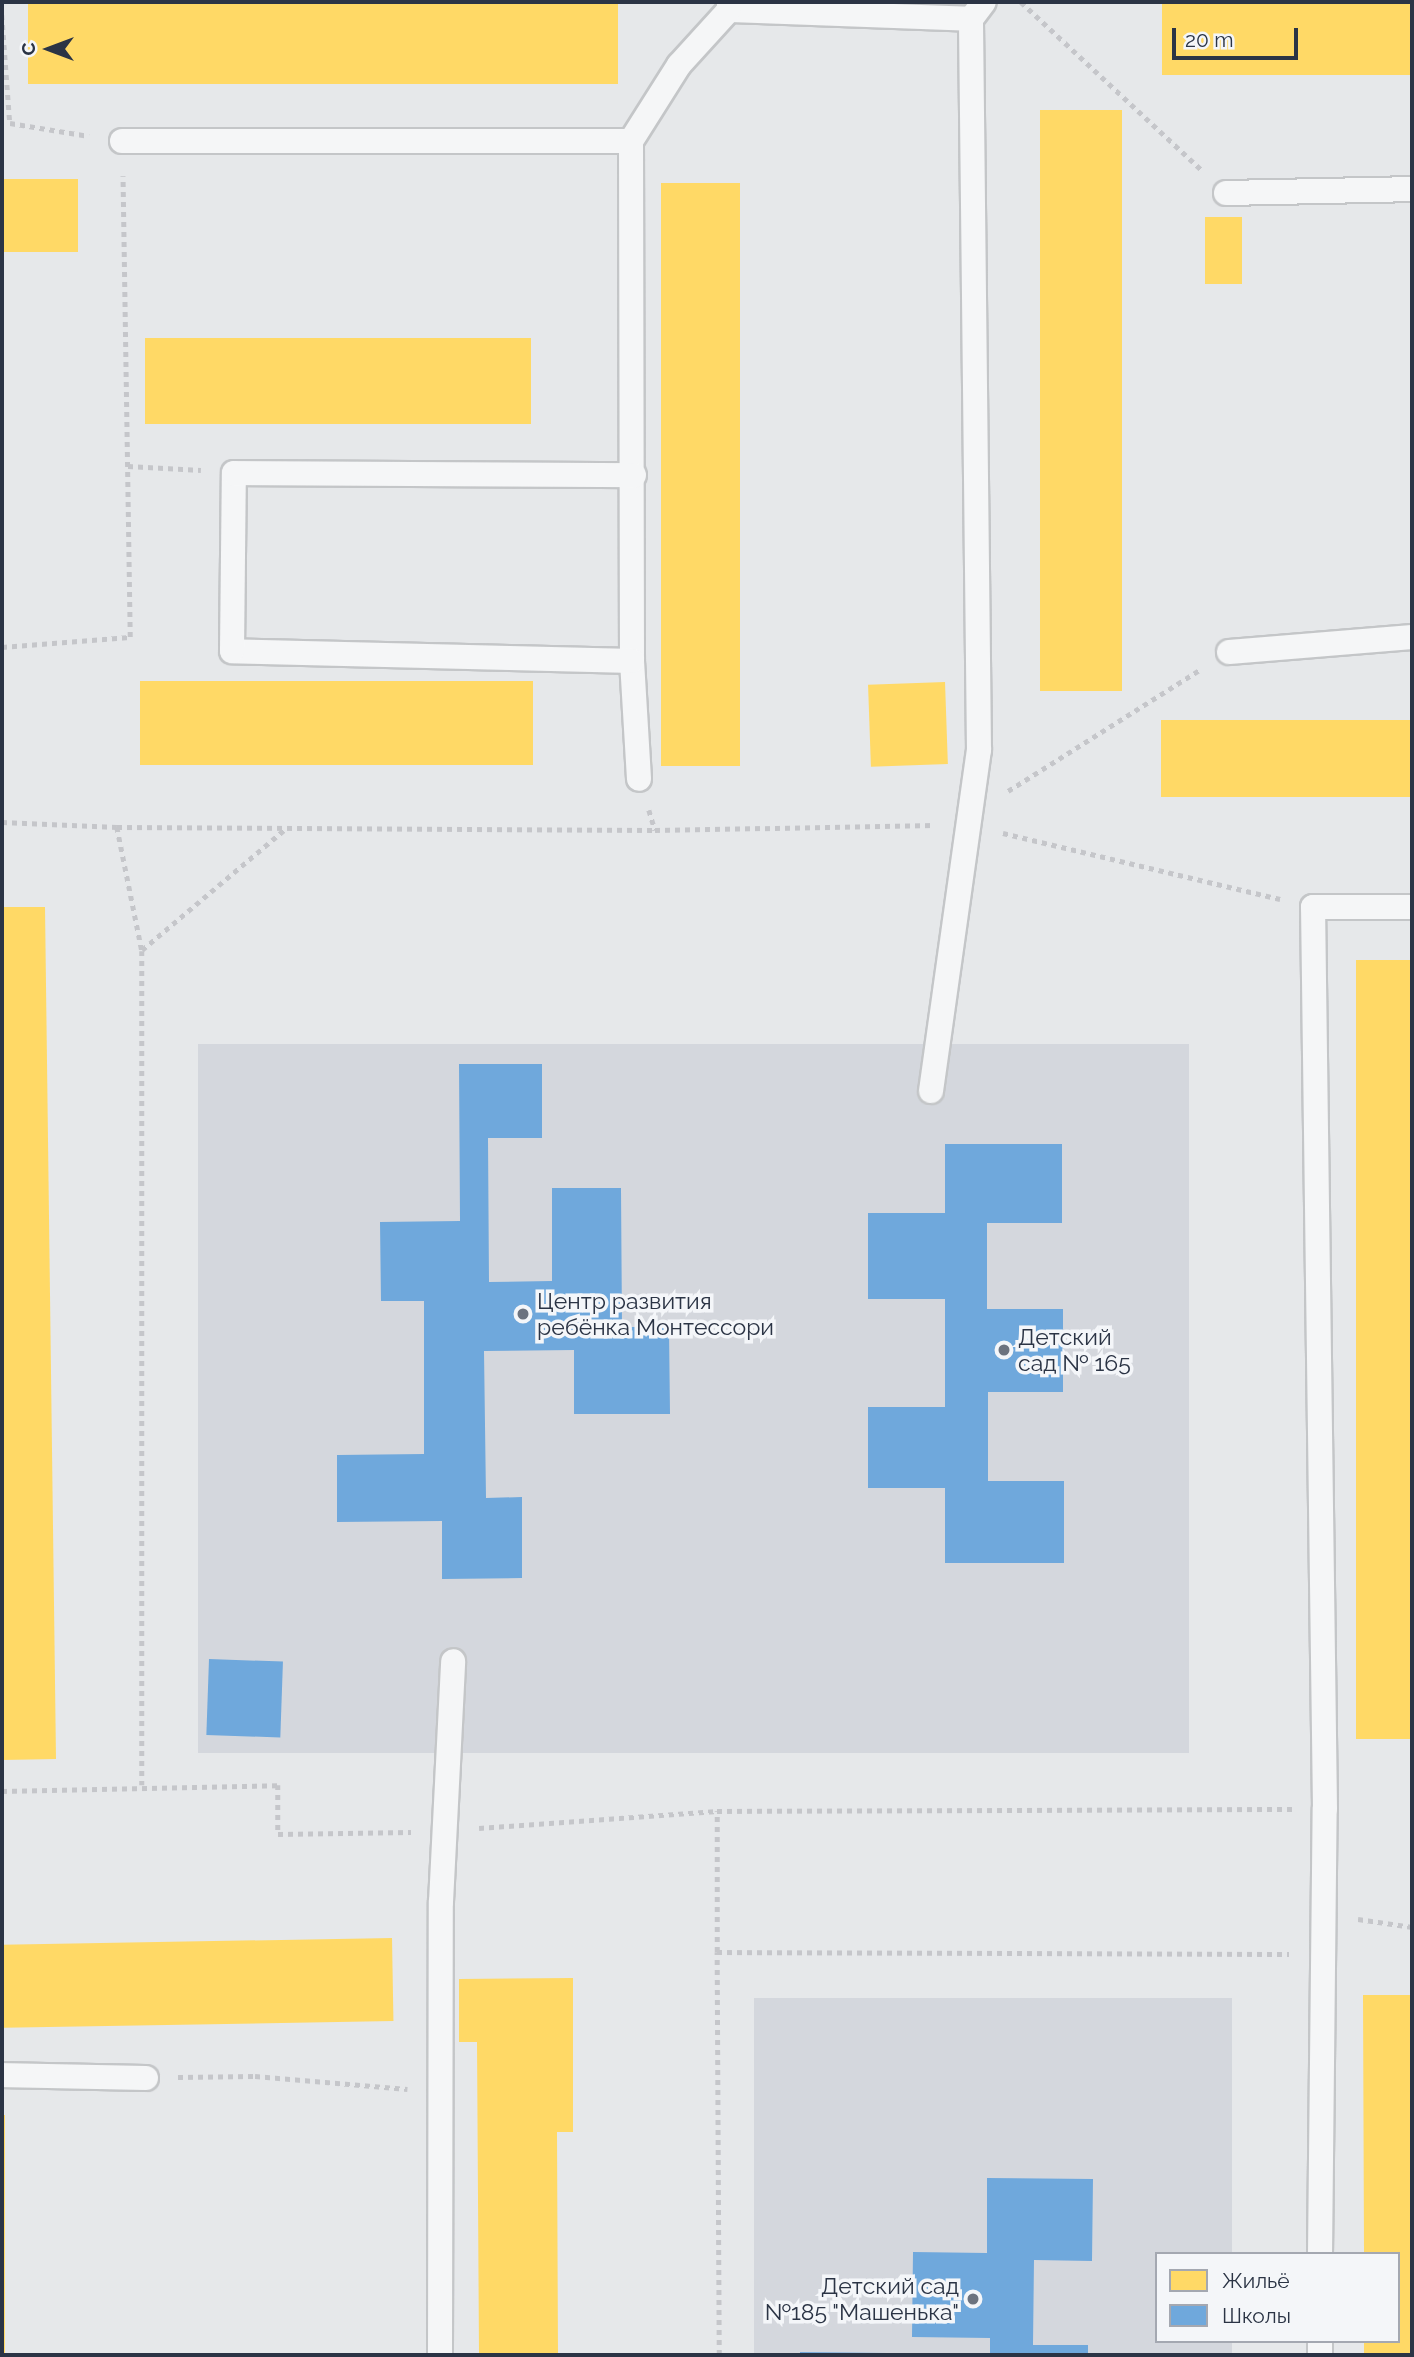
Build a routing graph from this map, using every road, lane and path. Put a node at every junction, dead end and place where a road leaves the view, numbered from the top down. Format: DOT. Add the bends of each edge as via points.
graph roads {
  1 [pos="1021,2"];
  2 [pos="729,6"];
  3 [pos="978,10"];
  4 [pos="2,15"];
  5 [pos="122,141"];
  6 [pos="631,141"];
  7 [pos="1412,189"];
  8 [pos="1226,192"];
  9 [pos="128,466"];
  10 [pos="234,472"];
  11 [pos="634,475"];
  12 [pos="1412,637"];
  13 [pos="2,647"];
  14 [pos="1229,652"];
  15 [pos="632,661"];
  16 [pos="639,779"];
  17 [pos="1019,781"];
  18 [pos="2,822"];
  19 [pos="969,825"];
  20 [pos="117,827"];
  21 [pos="285,828"];
  22 [pos="1412,906"];
  23 [pos="1313,907"];
  24 [pos="142,951"];
  25 [pos="931,1091"];
  26 [pos="453,1661"];
  27 [pos="142,1785"];
  28 [pos="2,1791"];
  29 [pos="1325,1809"];
  30 [pos="717,1811"];
  31 [pos="445,1831"];
  32 [pos="1321,1914"];
  33 [pos="1412,1927"];
  34 [pos="717,1952"];
  35 [pos="1320,1954"];
  36 [pos="2,2075"];
  37 [pos="146,2078"];
  38 [pos="439,2091"];
  39 [pos="1320,2252"];
  40 [pos="440,2355"];
  41 [pos="719,2355"];
  1 -- 8 [label="path"];
  2 -- 3 [label="lane"];
  2 -- 6 [label="lane" via="679,65"];
  3 -- 19 [label="lane" via="979,750"];
  4 -- 5 [label="path" via="10,123"];
  5 -- 6 [label="lane"];
  5 -- 9 [label="path"];
  6 -- 11 [label="lane"];
  7 -- 8 [label="lane"];
  9 -- 10 [label="path"];
  9 -- 13 [label="path" via="130,637"];
  10 -- 11 [label="lane"];
  10 -- 15 [label="lane" via="232,651"];
  11 -- 15 [label="lane"];
  12 -- 14 [label="lane"];
  14 -- 17 [label="path"];
  15 -- 16 [label="lane"];
  18 -- 20 [label="path"];
  19 -- 21 [label="path" via="655,830"];
  19 -- 23 [label="path"];
  19 -- 25 [label="lane"];
  20 -- 21 [label="path"];
  20 -- 24 [label="path"];
  21 -- 24 [label="path"];
  22 -- 23 [label="lane"];
  23 -- 29 [label="lane"];
  24 -- 27 [label="path"];
  26 -- 31 [label="lane"];
  27 -- 28 [label="path"];
  27 -- 31 [label="path" via="278,1785 278,1834"];
  29 -- 30 [label="path"];
  29 -- 32 [label="lane"];
  30 -- 31 [label="path"];
  30 -- 34 [label="path"];
  31 -- 38 [label="lane"];
  32 -- 33 [label="path"];
  32 -- 35 [label="lane"];
  34 -- 35 [label="path"];
  34 -- 41 [label="path"];
  35 -- 39 [label="lane"];
  36 -- 37 [label="lane"];
  37 -- 38 [label="path" via="255,2076"];
  38 -- 40 [label="lane"];
}
